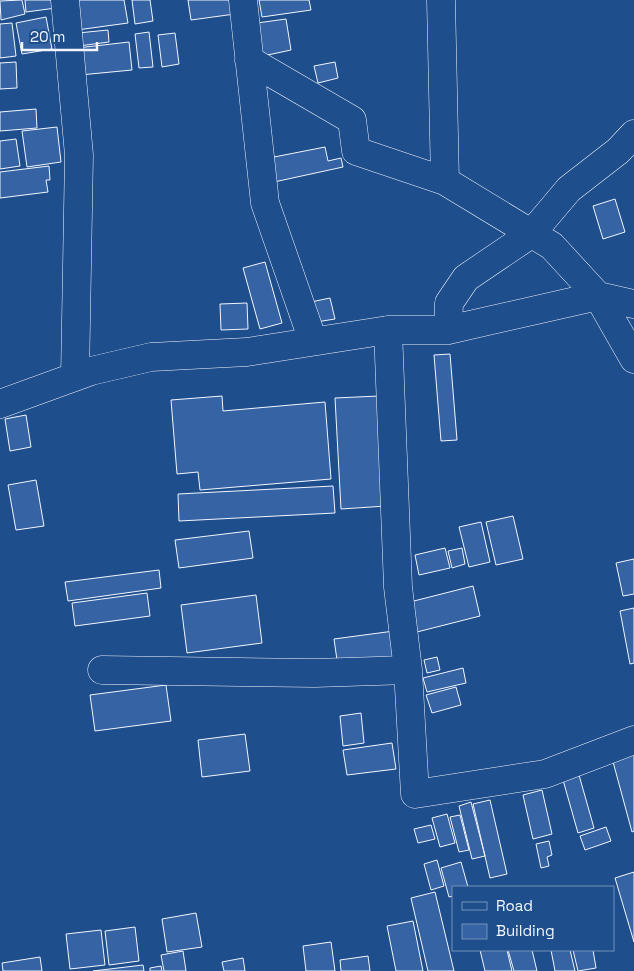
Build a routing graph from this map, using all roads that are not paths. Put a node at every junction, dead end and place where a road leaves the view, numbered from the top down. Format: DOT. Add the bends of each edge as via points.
graph roads {
  1 [pos="65,0"];
  2 [pos="243,0"];
  3 [pos="442,0"];
  4 [pos="249,60"];
  5 [pos="634,134"];
  6 [pos="445,181"];
  7 [pos="532,234"];
  8 [pos="598,296"];
  9 [pos="634,304"];
  10 [pos="388,330"];
  11 [pos="448,330"];
  12 [pos="313,341"];
  13 [pos="634,359"];
  14 [pos="75,377"];
  15 [pos="0,404"];
  16 [pos="102,670"];
  17 [pos="408,670"];
  18 [pos="634,740"];
  1 -- 14 [label="street" via="79,155"];
  2 -- 4 [label="street"];
  3 -- 6 [label="street"];
  4 -- 6 [label="street" via="352,120 356,152"];
  4 -- 12 [label="street" via="265,203"];
  5 -- 7 [label="street" via="618,151 569,189"];
  6 -- 7 [label="street"];
  7 -- 8 [label="street" via="552,246"];
  7 -- 11 [label="street" via="466,278 449,303"];
  8 -- 9 [label="street"];
  8 -- 11 [label="street"];
  8 -- 13 [label="street"];
  10 -- 11 [label="street"];
  10 -- 12 [label="street"];
  10 -- 17 [label="street" via="398,587"];
  12 -- 14 [label="street" via="247,352 152,357"];
  14 -- 15 [label="street"];
  16 -- 17 [label="street" via="315,673"];
  17 -- 18 [label="street" via="414,794 545,774"];
}
